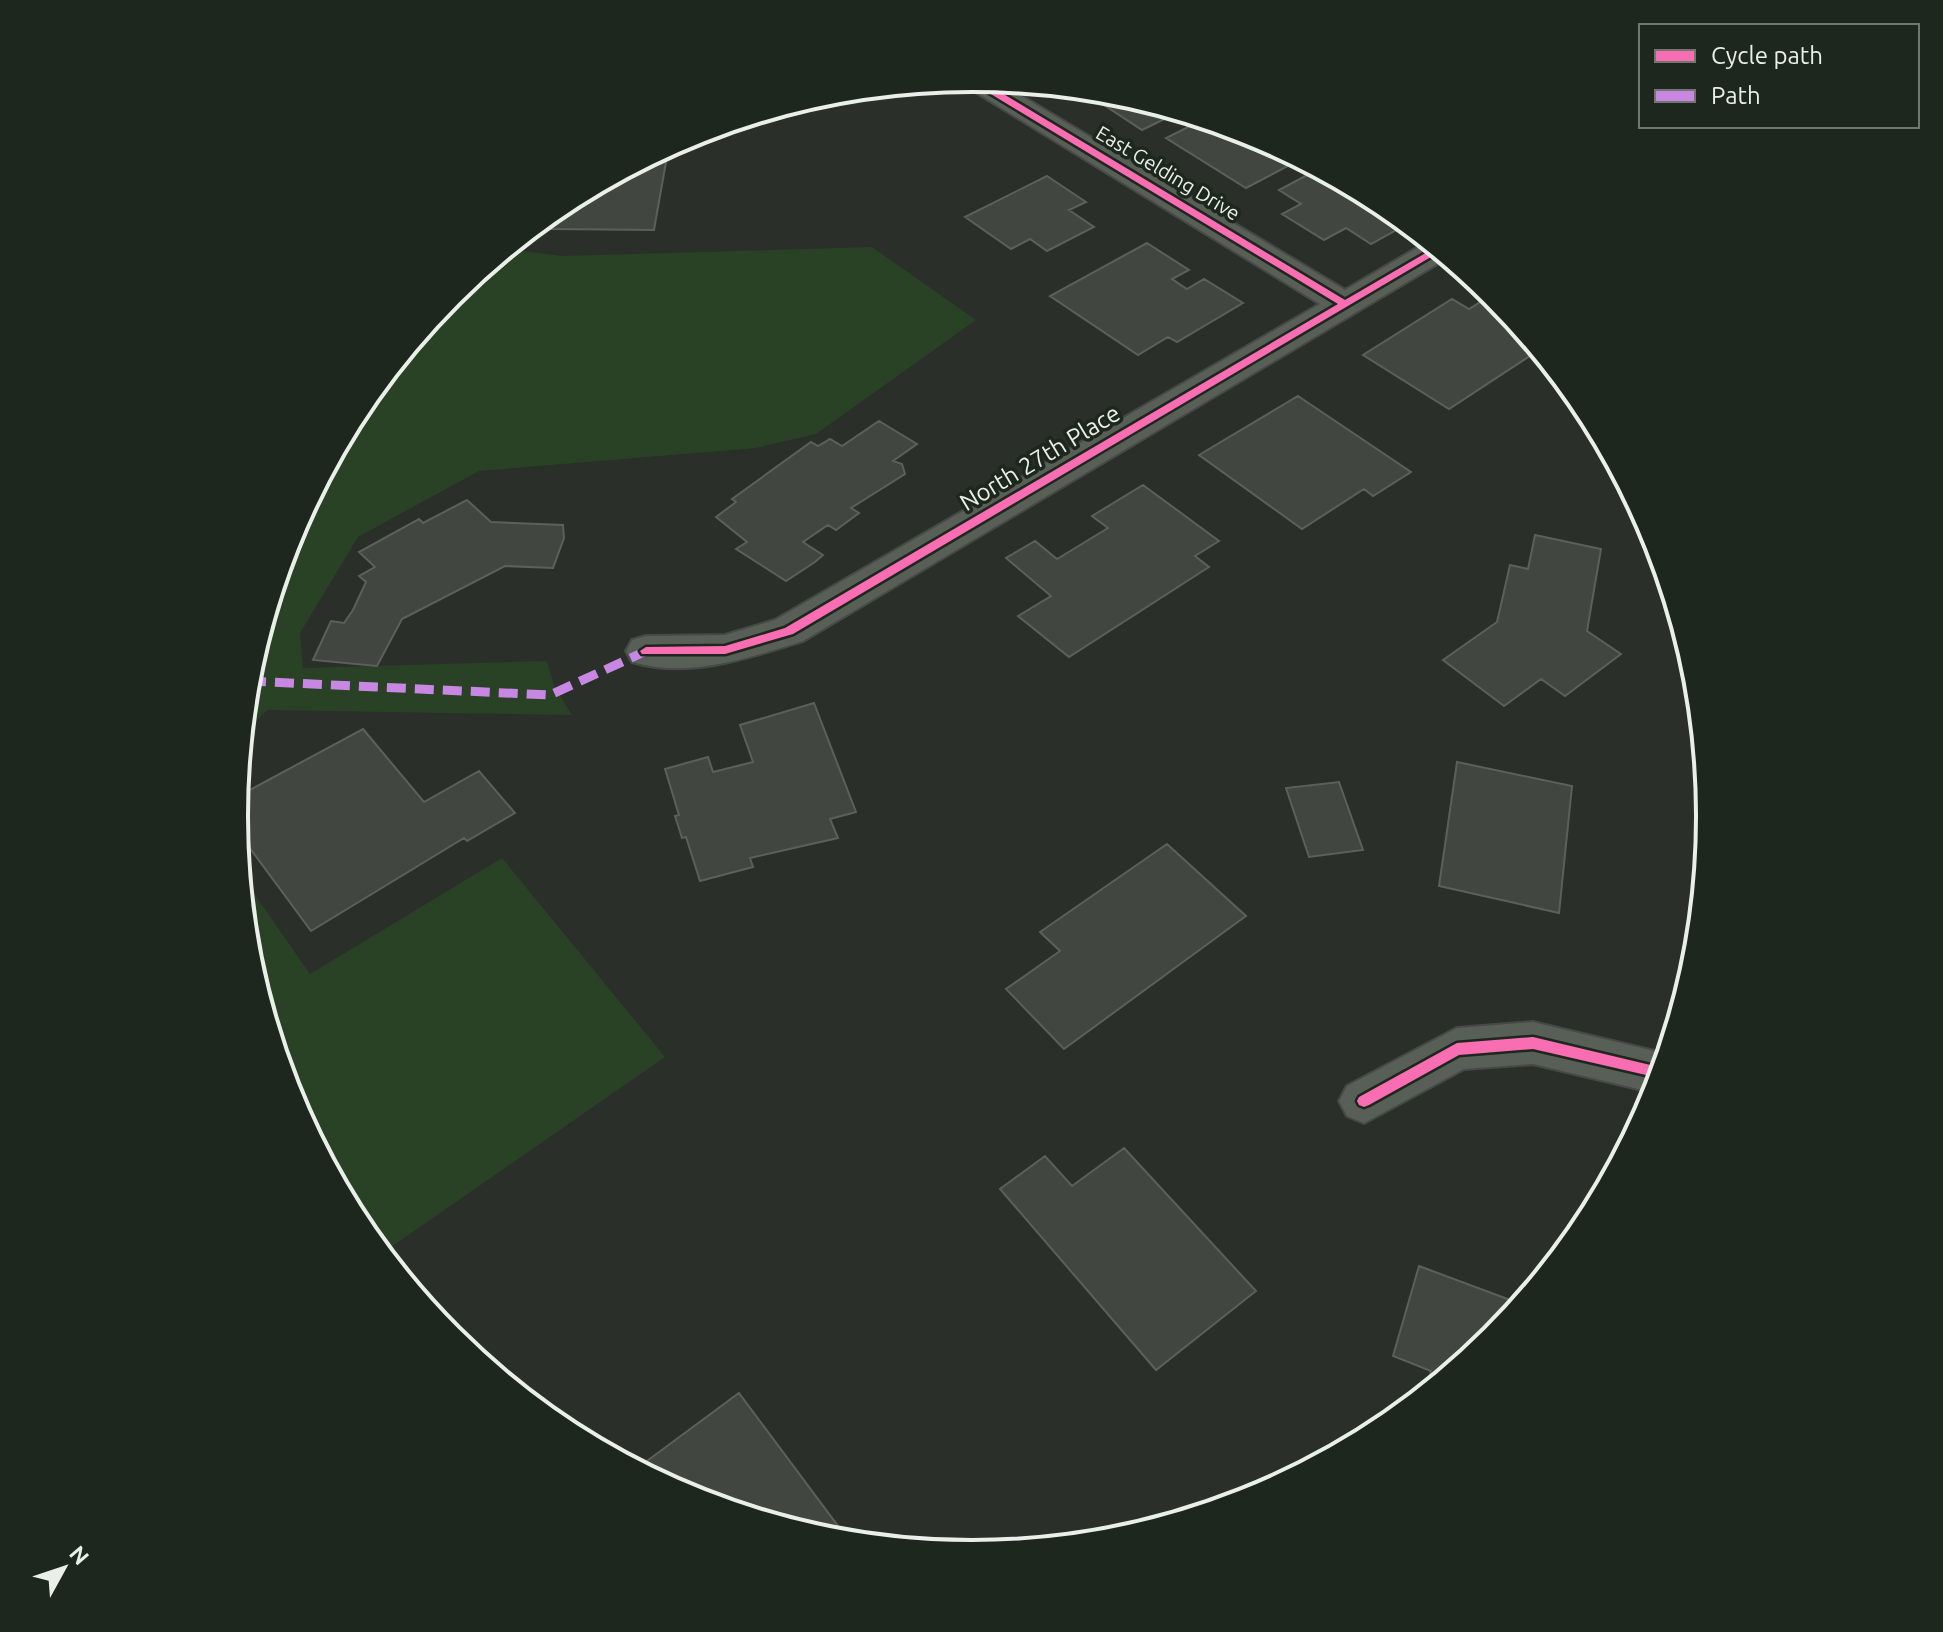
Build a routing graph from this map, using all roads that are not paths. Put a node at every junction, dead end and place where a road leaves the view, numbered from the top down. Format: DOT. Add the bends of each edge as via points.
graph roads {
  1 [pos="995,93"];
  2 [pos="1428,255"];
  3 [pos="1344,304"];
  4 [pos="646,651"];
  5 [pos="1649,1070"];
  6 [pos="1364,1101"];
  1 -- 3 [label="street, East Gelding Drive"];
  2 -- 3 [label="street, North 27th Place"];
  3 -- 4 [label="street, North 27th Place" via="789,631 725,650"];
  5 -- 6 [label="street" via="1533,1043 1457,1049"];
}
